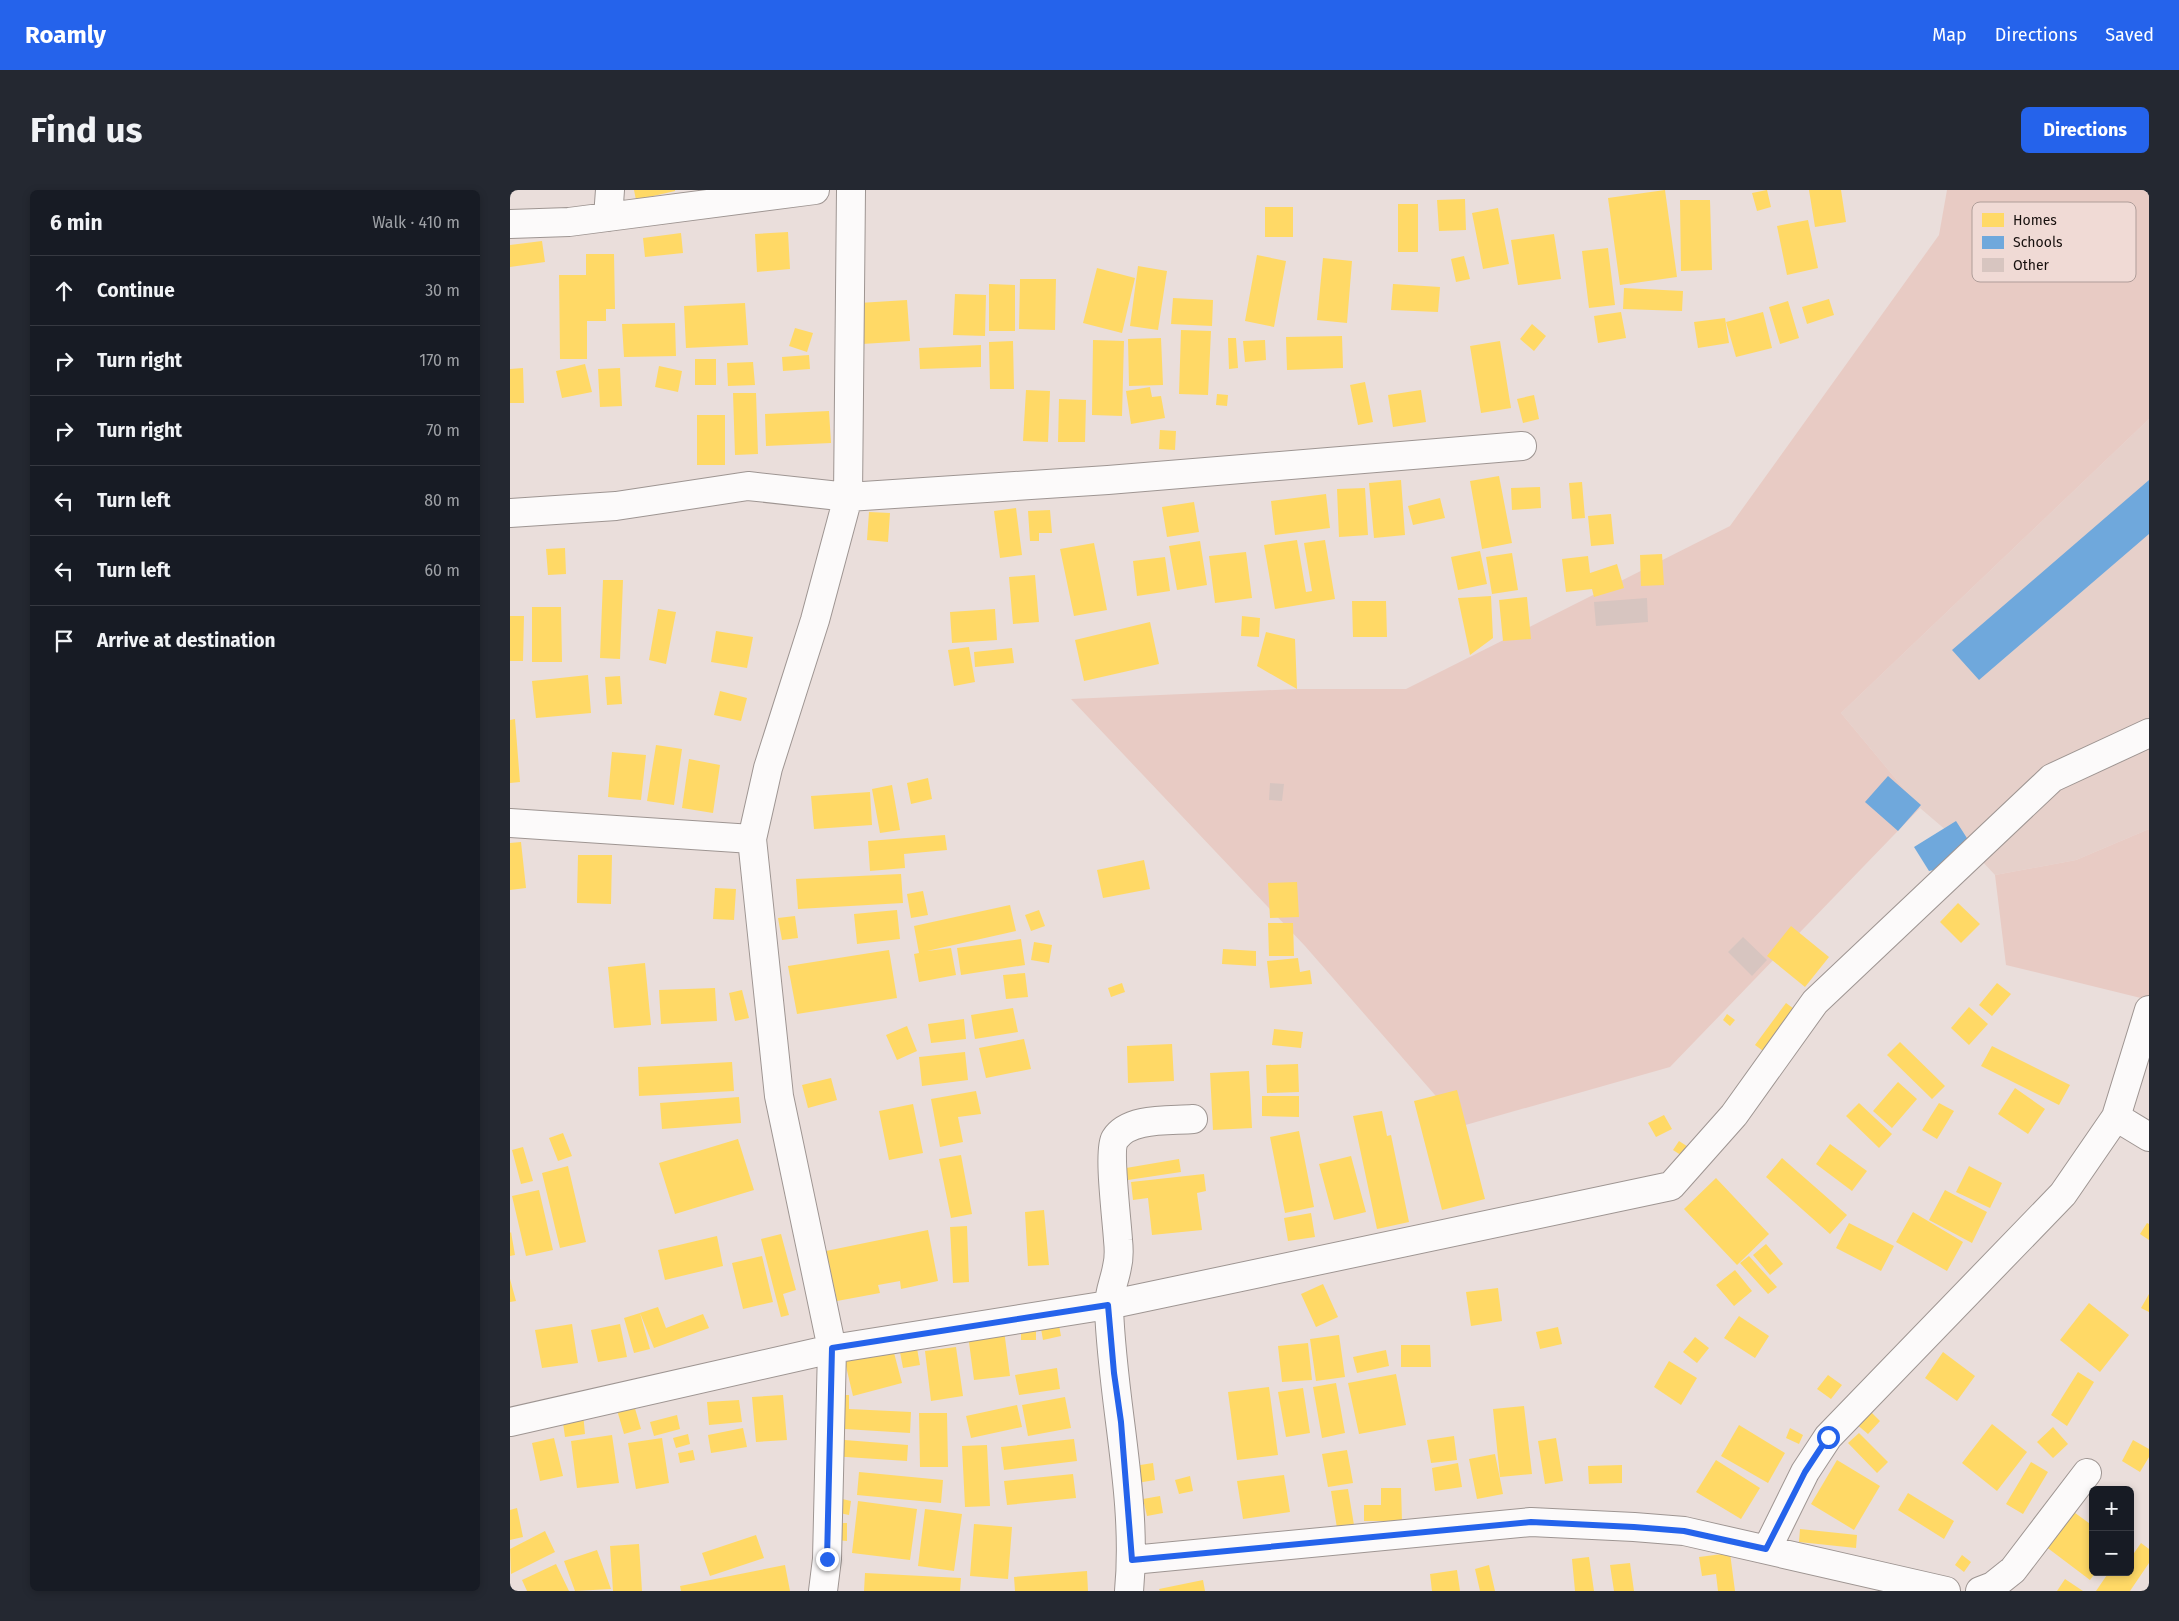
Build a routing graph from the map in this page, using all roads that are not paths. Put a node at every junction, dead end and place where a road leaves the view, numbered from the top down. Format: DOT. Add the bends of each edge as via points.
graph roads {
  1 [pos="610,190"];
  2 [pos="815,190"];
  3 [pos="851,190"];
  4 [pos="608,217"];
  5 [pos="510,224"];
  6 [pos="1522,446"];
  7 [pos="848,497"];
  8 [pos="510,513"];
  9 [pos="2149,733"];
  10 [pos="510,823"];
  11 [pos="752,840"];
  12 [pos="2149,1010"];
  13 [pos="2116,1117"];
  14 [pos="1193,1119"];
  15 [pos="2149,1137"];
  16 [pos="1108,1305"];
  17 [pos="832,1348"];
  18 [pos="510,1422"];
  19 [pos="2087,1473"];
  20 [pos="1766,1549"];
  21 [pos="1132,1560"];
  22 [pos="823,1591"];
  23 [pos="1129,1591"];
  24 [pos="1946,1591"];
  25 [pos="1980,1591"];
  1 -- 4 [label="street"];
  2 -- 4 [label="street"];
  3 -- 7 [label="street"];
  4 -- 5 [label="street"];
  6 -- 7 [label="street"];
  7 -- 8 [label="street" via="748,486 616,506"];
  7 -- 11 [label="street" via="815,620 768,768"];
  9 -- 16 [label="street" via="2052,778 1814,1002 1734,1115 1671,1186"];
  10 -- 11 [label="street"];
  11 -- 17 [label="street" via="779,1096"];
  12 -- 13 [label="street"];
  13 -- 15 [label="street"];
  13 -- 20 [label="street" via="2063,1194 1828,1437 1805,1472"];
  14 -- 16 [label="street" via="1142,1123 1123,1129 1114,1140 1112,1156 1118,1265"];
  16 -- 17 [label="street"];
  16 -- 21 [label="street"];
  17 -- 18 [label="street"];
  17 -- 22 [label="street" via="827,1559"];
  19 -- 25 [label="street" via="2013,1570 1993,1586"];
  20 -- 21 [label="street" via="1684,1531 1531,1522"];
  20 -- 24 [label="street"];
  21 -- 23 [label="street"];
}
